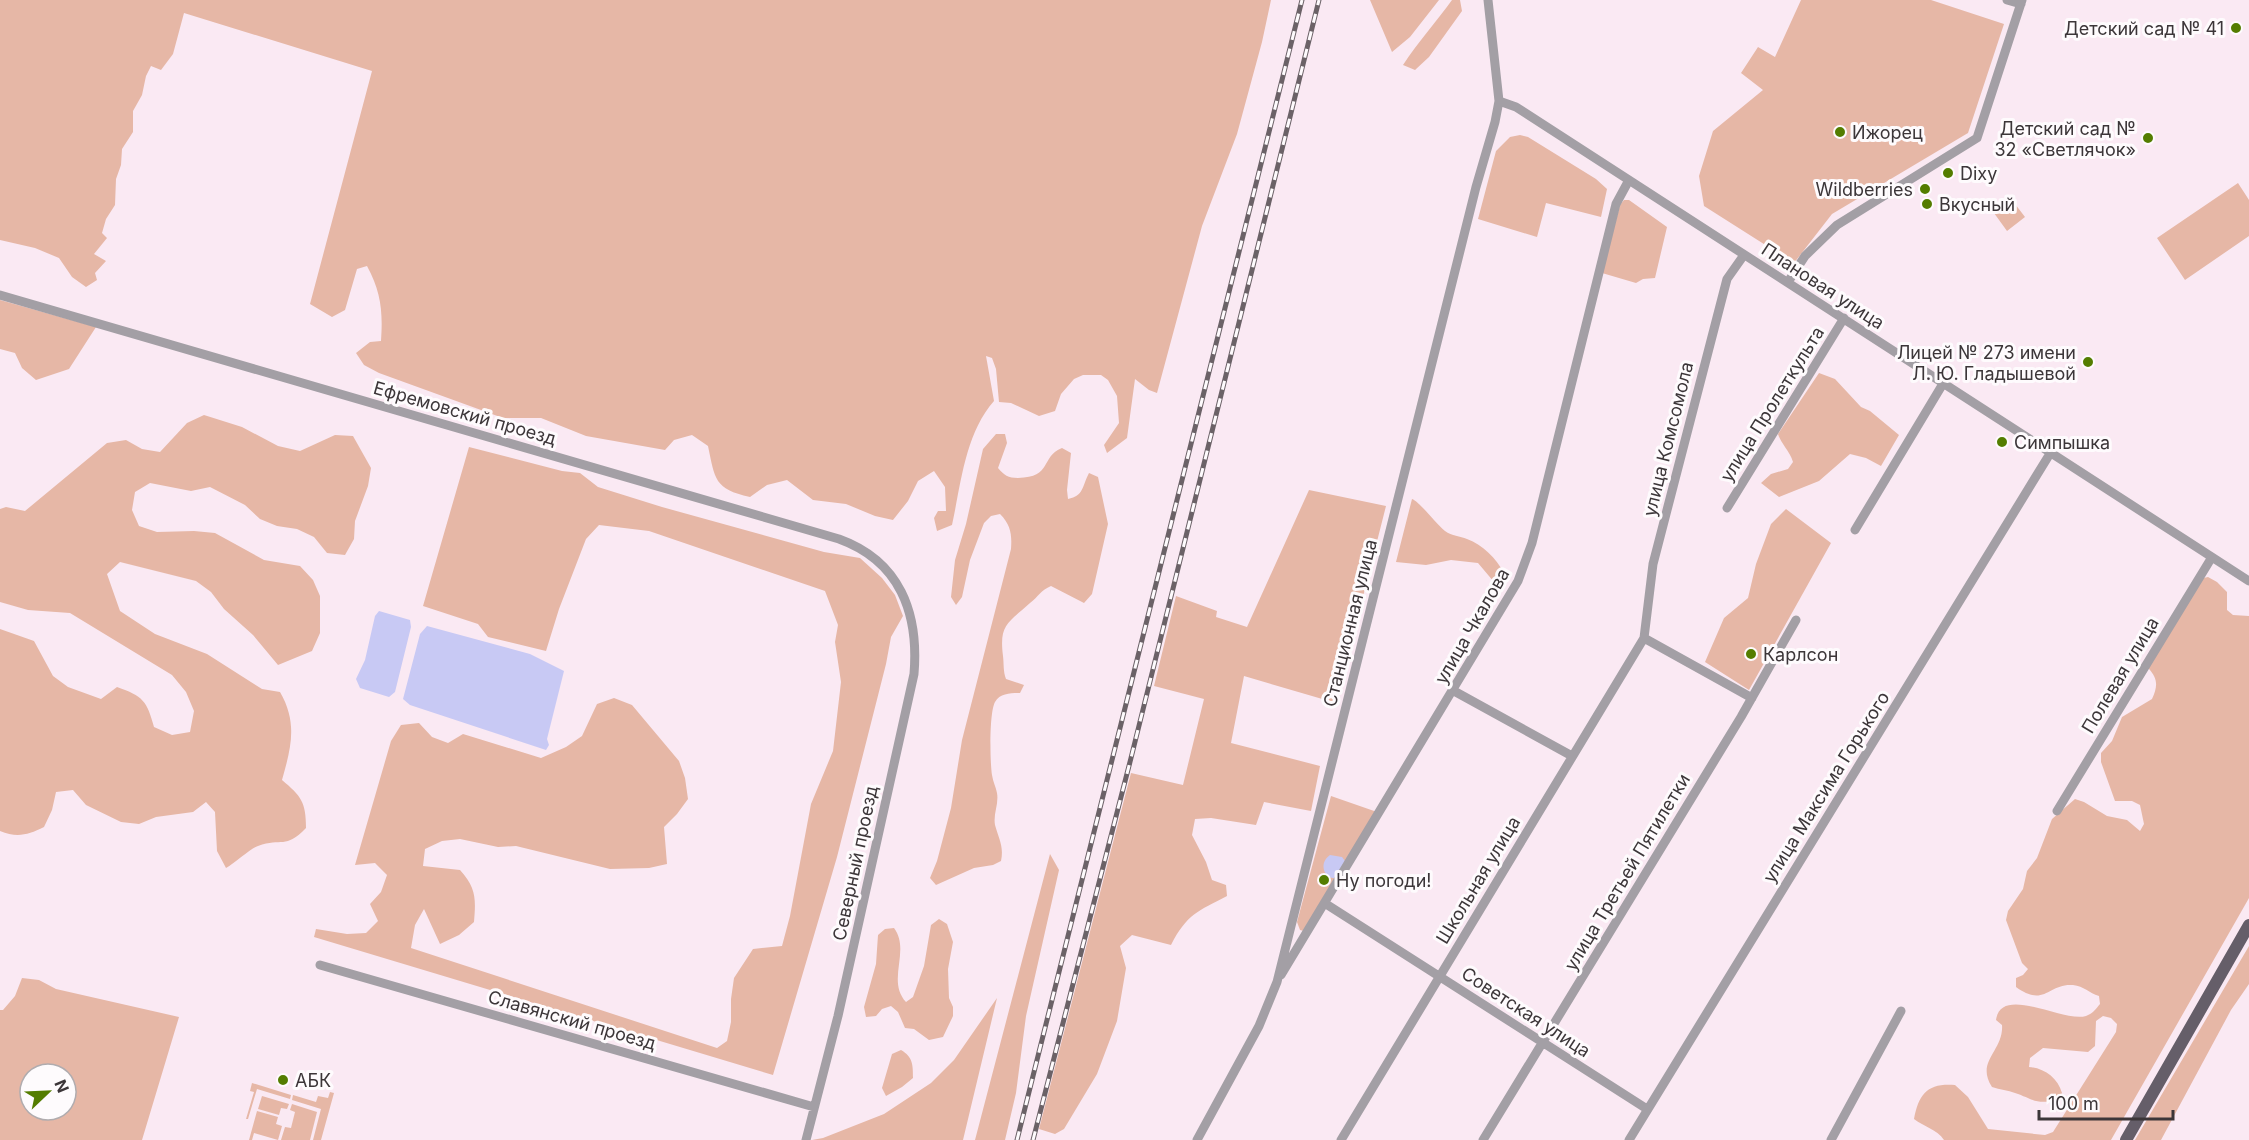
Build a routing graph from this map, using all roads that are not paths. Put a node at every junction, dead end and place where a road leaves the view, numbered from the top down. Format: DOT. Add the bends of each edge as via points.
graph roads {
  1 [pos="1488,0"];
  2 [pos="2007,0"];
  3 [pos="2022,2"];
  4 [pos="1498,101"];
  5 [pos="1629,180"];
  6 [pos="1744,255"];
  7 [pos="1788,282"];
  8 [pos="0,295"];
  9 [pos="1844,318"];
  10 [pos="1944,382"];
  11 [pos="2051,452"];
  12 [pos="1728,508"];
  13 [pos="1855,530"];
  14 [pos="2212,557"];
  15 [pos="2249,581"];
  16 [pos="902,593"];
  17 [pos="1796,620"];
  18 [pos="1644,638"];
  19 [pos="1454,691"];
  20 [pos="1752,698"];
  21 [pos="1572,756"];
  22 [pos="2057,811"];
  23 [pos="1326,904"];
  24 [pos="2249,925"];
  25 [pos="1289,933"];
  26 [pos="1303,941"];
  27 [pos="320,965"];
  28 [pos="1439,976"];
  29 [pos="1277,982"];
  30 [pos="1901,1011"];
  31 [pos="1542,1042"];
  32 [pos="814,1107"];
  33 [pos="1647,1109"];
  34 [pos="806,1140"];
  35 [pos="1197,1140"];
  36 [pos="1341,1140"];
  37 [pos="1483,1140"];
  38 [pos="1629,1140"];
  39 [pos="1831,1140"];
  40 [pos="2126,1140"];
  1 -- 4 [label="street, Станционная улица"];
  2 -- 3 [label="street"];
  3 -- 7 [label="street" via="1977,138 1837,225 1805,256"];
  4 -- 5 [label="street, Плановая улица" via="1516,107"];
  4 -- 25 [label="street, Станционная улица"];
  5 -- 6 [label="street, Плановая улица"];
  5 -- 19 [label="street, улица Чкалова" via="1616,204 1526,564"];
  6 -- 7 [label="street, Плановая улица"];
  6 -- 18 [label="street, улица Комсомола" via="1726,279 1653,564"];
  7 -- 9 [label="street, Плановая улица"];
  8 -- 16 [label="street, Ефремовский проезд" via="839,539 878,561"];
  9 -- 10 [label="street, Плановая улица"];
  9 -- 12 [label="street, улица Пролеткульта"];
  10 -- 11 [label="street, Плановая улица"];
  10 -- 13 [label="street"];
  11 -- 14 [label="street, Плановая улица"];
  11 -- 33 [label="street, улица Максима Горького"];
  14 -- 15 [label="street, Плановая улица"];
  14 -- 22 [label="street, Полевая улица"];
  16 -- 32 [label="street, Северный проезд" via="914,627 914,674"];
  17 -- 20 [label="street, улица Третьей Пятилетки"];
  18 -- 20 [label="street"];
  18 -- 21 [label="street, Школьная улица"];
  19 -- 21 [label="street"];
  19 -- 23 [label="street, улица Чкалова"];
  20 -- 31 [label="street, улица Третьей Пятилетки"];
  21 -- 28 [label="street, Школьная улица"];
  23 -- 26 [label="street, улица Чкалова"];
  23 -- 28 [label="street, Советская улица"];
  24 -- 40 [label="main road"];
  25 -- 26 [label="street"];
  25 -- 29 [label="street, Станционная улица"];
  26 -- 29 [label="street, улица Чкалова"];
  27 -- 32 [label="street, Славянский проезд"];
  28 -- 31 [label="street, Советская улица"];
  28 -- 36 [label="street, Школьная улица"];
  29 -- 35 [label="street, Станционная улица" via="1259,1026"];
  30 -- 39 [label="street"];
  31 -- 33 [label="street, Советская улица"];
  31 -- 37 [label="street, улица Третьей Пятилетки"];
  32 -- 34 [label="street, Северный проезд"];
  33 -- 38 [label="street, улица Максима Горького"];
}
